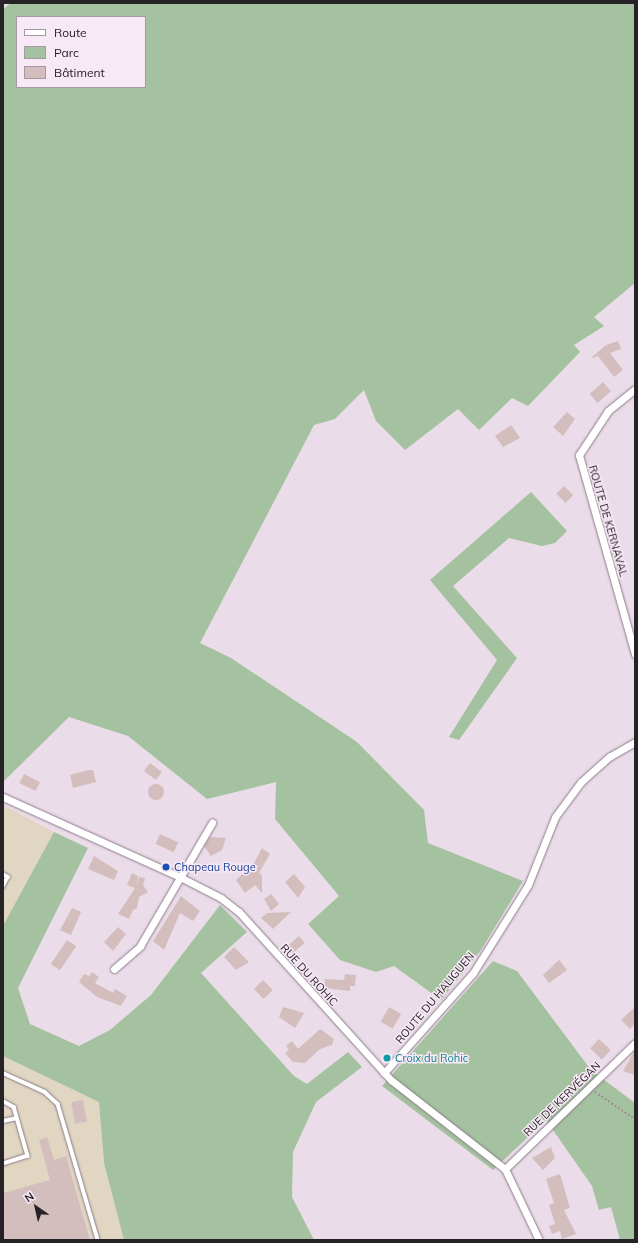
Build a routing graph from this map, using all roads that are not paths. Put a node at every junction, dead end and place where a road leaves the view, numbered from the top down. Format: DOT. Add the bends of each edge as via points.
graph roads {
  1 [pos="635,390"];
  2 [pos="635,654"];
  3 [pos="635,742"];
  4 [pos="3,797"];
  5 [pos="212,822"];
  6 [pos="3,874"];
  7 [pos="180,877"];
  8 [pos="3,887"];
  9 [pos="114,969"];
  10 [pos="635,1044"];
  11 [pos="3,1073"];
  12 [pos="384,1073"];
  13 [pos="3,1101"];
  14 [pos="17,1118"];
  15 [pos="3,1121"];
  16 [pos="3,1164"];
  17 [pos="505,1169"];
  18 [pos="98,1240"];
  19 [pos="539,1240"];
  1 -- 2 [label="street, ROUTE DE KERNAVAL" via="608,411 579,455"];
  3 -- 12 [label="street, ROUTE DU HALIGUEN" via="609,757 581,782 555,817 528,885 473,973"];
  4 -- 7 [label="street, RUE DU ROHIC"];
  5 -- 7 [label="street"];
  6 -- 8 [label="lane" via="8,878"];
  7 -- 9 [label="street" via="140,946"];
  7 -- 12 [label="street, RUE DU ROHIC" via="221,898 239,912"];
  10 -- 17 [label="street, RUE DE KERVÉGAN"];
  11 -- 18 [label="lane" via="45,1092 58,1104"];
  12 -- 17 [label="street, RUE DU ROHIC" via="414,1102"];
  13 -- 14 [label="lane" via="14,1107"];
  14 -- 15 [label="lane"];
  14 -- 16 [label="lane" via="28,1156"];
  17 -- 19 [label="street, RUE DU ROHIC"];
}
